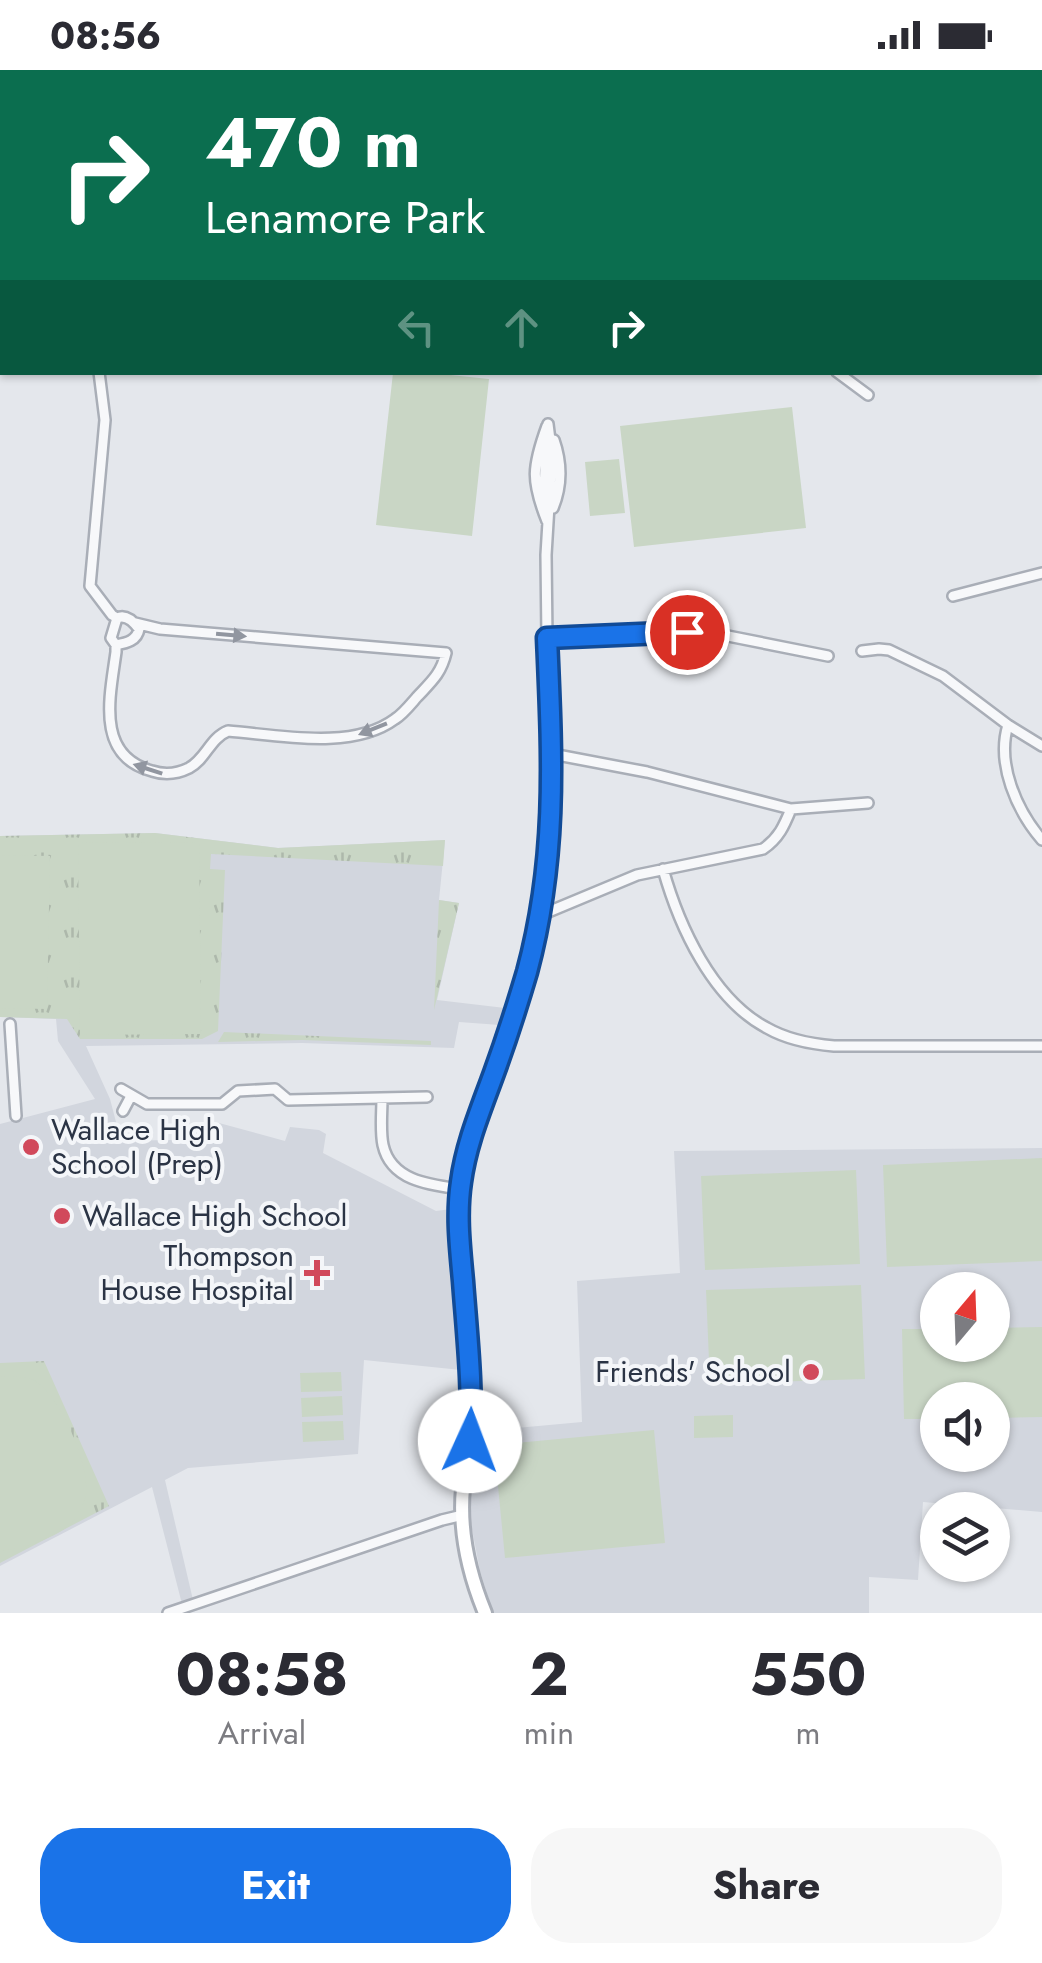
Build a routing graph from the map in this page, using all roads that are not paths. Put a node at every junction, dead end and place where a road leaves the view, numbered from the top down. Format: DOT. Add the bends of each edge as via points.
graph roads {
  1 [pos="100,375"];
  2 [pos="841,375"];
  3 [pos="868,395"];
  4 [pos="547,521"];
  5 [pos="1042,573"];
  6 [pos="953,596"];
  7 [pos="117,618"];
  8 [pos="135,623"];
  9 [pos="547,638"];
  10 [pos="116,644"];
  11 [pos="862,652"];
  12 [pos="828,656"];
  13 [pos="1008,725"];
  14 [pos="1042,746"];
  15 [pos="552,754"];
  16 [pos="868,803"];
  17 [pos="792,809"];
  18 [pos="1042,840"];
  19 [pos="662,869"];
  20 [pos="540,915"];
  21 [pos="10,1024"];
  22 [pos="1042,1046"];
  23 [pos="14,1072"];
  24 [pos="0,1073"];
  25 [pos="427,1097"];
  26 [pos="382,1098"];
  27 [pos="123,1111"];
  28 [pos="16,1116"];
  29 [pos="460,1189"];
  30 [pos="463,1515"];
  31 [pos="168,1613"];
  32 [pos="485,1613"];
  1 -- 7 [label="street" via="105,420 90,586"];
  2 -- 3 [label="street"];
  4 -- 4 [label="street" via="536,493 536,456 548,424 560,456 560,493"];
  4 -- 9 [label="street"];
  5 -- 6 [label="street"];
  7 -- 8 [label="street"];
  7 -- 10 [label="street" via="111,638"];
  8 -- 10 [label="street" via="133,640"];
  8 -- 10 [label="street, one-way" via="446,653 435,678 376,730 320,738 228,731 194,766 164,774 129,762 119,751 108,710"];
  9 -- 12 [label="street" via="687,632"];
  9 -- 15 [label="street"];
  11 -- 13 [label="street" via="888,650 943,676"];
  13 -- 14 [label="street"];
  13 -- 18 [label="street" via="1004,750 1012,787"];
  15 -- 17 [label="street"];
  15 -- 20 [label="street"];
  16 -- 17 [label="street"];
  17 -- 19 [label="street" via="763,849"];
  19 -- 20 [label="street"];
  19 -- 22 [label="street" via="703,963 733,1002 769,1030 834,1046"];
  20 -- 29 [label="street"];
  21 -- 23 [label="street"];
  23 -- 24 [label="street"];
  23 -- 28 [label="street"];
  25 -- 26 [label="street"];
  26 -- 27 [label="street" via="288,1100 275,1089 238,1091 222,1104 147,1104 126,1092"];
  26 -- 29 [label="street" via="384,1147 392,1164 402,1175"];
  29 -- 30 [label="street" via="472,1398"];
  30 -- 31 [label="street"];
  30 -- 32 [label="street" via="467,1562"];
}
